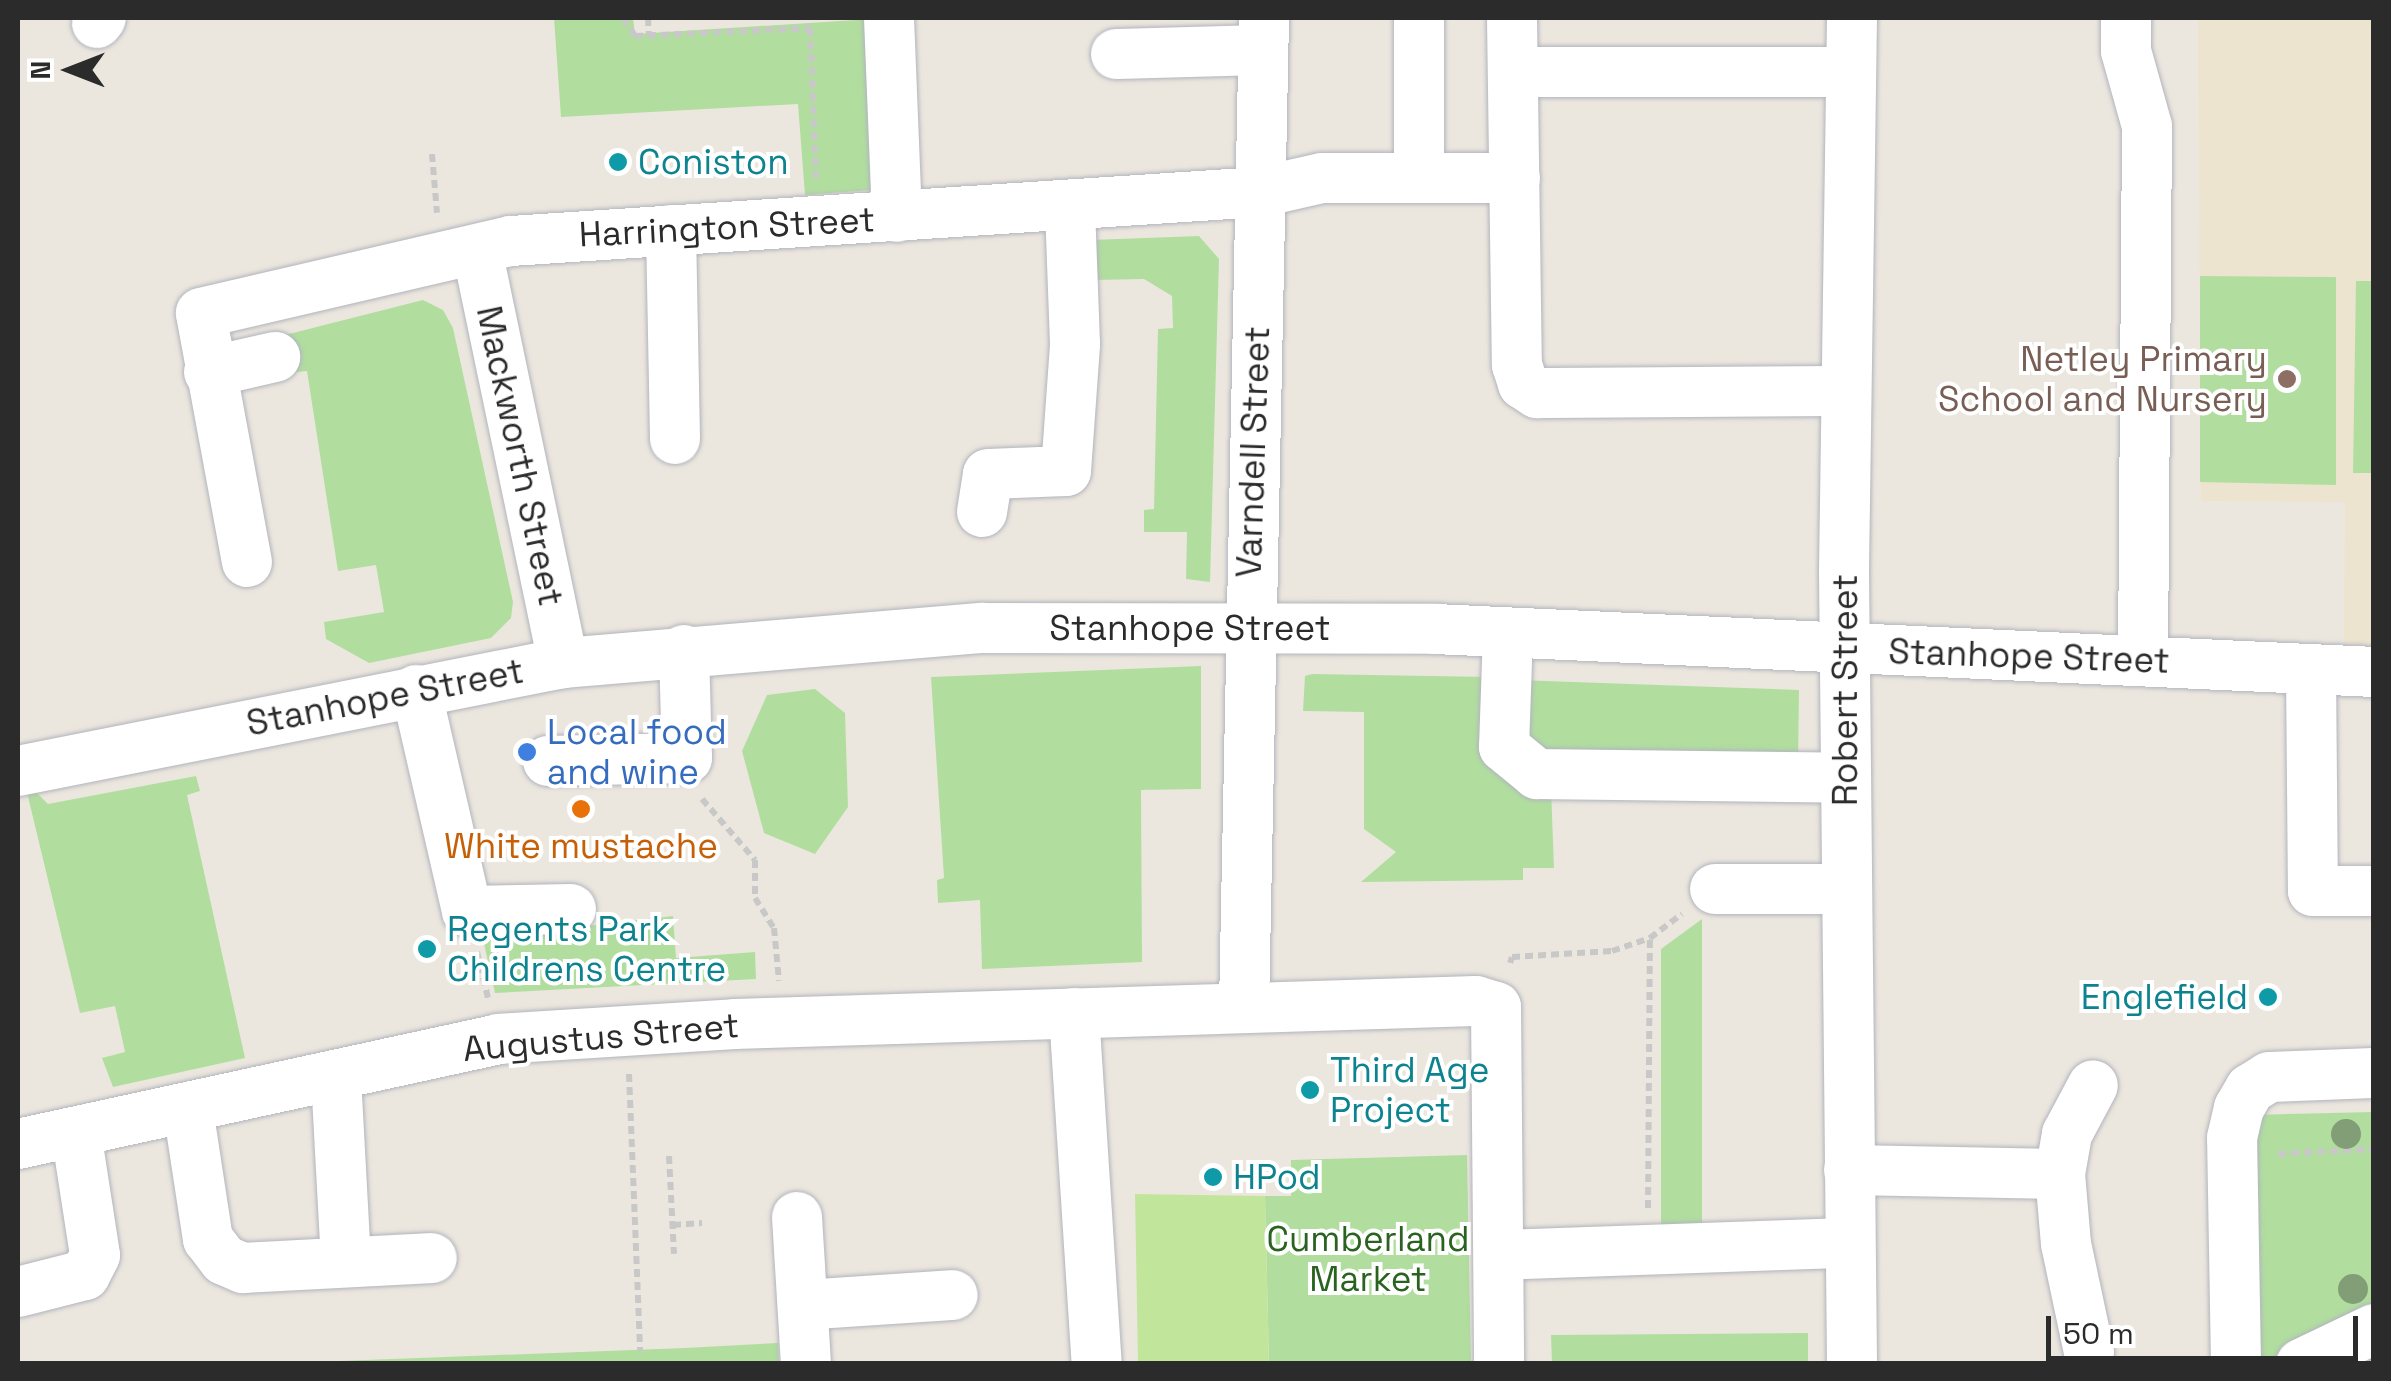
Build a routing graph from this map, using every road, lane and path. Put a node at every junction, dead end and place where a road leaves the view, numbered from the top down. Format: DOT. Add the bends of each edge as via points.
graph roads {
  1 [pos="623,18"];
  2 [pos="648,18"];
  3 [pos="889,18"];
  4 [pos="1419,18"];
  5 [pos="1512,18"];
  6 [pos="1852,18"];
  7 [pos="2126,18"];
  8 [pos="1264,34"];
  9 [pos="649,36"];
  10 [pos="1116,54"];
  11 [pos="1515,72"];
  12 [pos="1851,72"];
  13 [pos="432,154"];
  14 [pos="1419,178"];
  15 [pos="1515,178"];
  16 [pos="1260,192"];
  17 [pos="1070,207"];
  18 [pos="897,217"];
  19 [pos="818,220"];
  20 [pos="671,230"];
  21 [pos="461,254"];
  22 [pos="275,357"];
  23 [pos="208,372"];
  24 [pos="1845,391"];
  25 [pos="675,439"];
  26 [pos="982,512"];
  27 [pos="247,562"];
  28 [pos="1248,627"];
  29 [pos="1508,633"];
  30 [pos="684,650"];
  31 [pos="1844,650"];
  32 [pos="2143,659"];
  33 [pos="562,662"];
  34 [pos="2311,670"];
  35 [pos="2374,672"];
  36 [pos="416,690"];
  37 [pos="687,758"];
  38 [pos="548,761"];
  39 [pos="18,771"];
  40 [pos="1845,778"];
  41 [pos="1716,890"];
  42 [pos="1846,890"];
  43 [pos="2374,891"];
  44 [pos="571,909"];
  45 [pos="467,912"];
  46 [pos="1650,938"];
  47 [pos="1496,1006"];
  48 [pos="1244,1007"];
  49 [pos="1074,1014"];
  50 [pos="783,1022"];
  51 [pos="627,1032"];
  52 [pos="498,1038"];
  53 [pos="2374,1074"];
  54 [pos="336,1076"];
  55 [pos="2093,1085"];
  56 [pos="188,1109"];
  57 [pos="76,1132"];
  58 [pos="18,1144"];
  59 [pos="2374,1149"];
  60 [pos="669,1156"];
  61 [pos="1849,1170"];
  62 [pos="2278,1170"];
  63 [pos="2060,1174"];
  64 [pos="797,1218"];
  65 [pos="702,1223"];
  66 [pos="673,1225"];
  67 [pos="1850,1243"];
  68 [pos="1648,1250"];
  69 [pos="674,1254"];
  70 [pos="1498,1256"];
  71 [pos="432,1258"];
  72 [pos="346,1262"];
  73 [pos="18,1292"];
  74 [pos="953,1295"];
  75 [pos="803,1305"];
  76 [pos="2374,1329"];
  77 [pos="640,1350"];
  78 [pos="2089,1352"];
  79 [pos="806,1364"];
  80 [pos="1097,1364"];
  81 [pos="1499,1364"];
  82 [pos="1852,1364"];
  83 [pos="2236,1364"];
  84 [pos="2301,1364"];
  1 -- 9 [label="path" via="627,31"];
  2 -- 9 [label="path"];
  3 -- 18 [label="street"];
  4 -- 14 [label="street"];
  5 -- 11 [label="street"];
  6 -- 12 [label="street, Robert Street"];
  7 -- 32 [label="street" via="2147,126"];
  8 -- 10 [label="street"];
  8 -- 16 [label="street, Varndell Street"];
  9 -- 19 [label="path" via="810,28"];
  11 -- 12 [label="street"];
  11 -- 15 [label="street"];
  12 -- 24 [label="street, Robert Street"];
  13 -- 21 [label="path"];
  14 -- 15 [label="street, Harrington Street"];
  14 -- 16 [label="street, Harrington Street" via="1322,178"];
  15 -- 24 [label="street" via="1523,384 1537,393"];
  16 -- 17 [label="street, Harrington Street"];
  16 -- 28 [label="street, Varndell Street"];
  17 -- 18 [label="street, Harrington Street"];
  17 -- 26 [label="street" via="1075,344 1066,471 988,474"];
  18 -- 19 [label="street, Harrington Street"];
  19 -- 20 [label="street, Harrington Street"];
  20 -- 21 [label="street, Harrington Street" via="511,241"];
  20 -- 25 [label="street"];
  21 -- 23 [label="street, Harrington Street" via="201,312"];
  21 -- 33 [label="street, Mackworth Street"];
  22 -- 23 [label="street"];
  23 -- 27 [label="street"];
  24 -- 31 [label="street, Robert Street"];
  28 -- 29 [label="street, Stanhope Street"];
  28 -- 30 [label="street, Stanhope Street" via="982,628"];
  28 -- 48 [label="street, Varndell Street"];
  29 -- 31 [label="street, Stanhope Street"];
  29 -- 40 [label="street" via="1504,747 1537,774"];
  30 -- 33 [label="street, Stanhope Street"];
  30 -- 37 [label="street"];
  31 -- 32 [label="street, Stanhope Street"];
  31 -- 40 [label="street, Robert Street"];
  32 -- 34 [label="street, Stanhope Street"];
  33 -- 36 [label="street, Stanhope Street"];
  34 -- 35 [label="street, Stanhope Street"];
  34 -- 43 [label="street" via="2312,891"];
  36 -- 39 [label="street, Stanhope Street"];
  36 -- 45 [label="street"];
  37 -- 38 [label="street"];
  37 -- 50 [label="path" via="696,796 713,806 754,860 755,898 774,928"];
  40 -- 42 [label="street, Robert Street"];
  41 -- 42 [label="street"];
  41 -- 46 [label="path"];
  42 -- 61 [label="street, Robert Street"];
  44 -- 45 [label="street"];
  45 -- 52 [label="path"];
  46 -- 47 [label="path" via="1612,951 1512,957"];
  46 -- 68 [label="path"];
  47 -- 48 [label="street" via="1476,1001"];
  47 -- 70 [label="street"];
  48 -- 49 [label="street"];
  49 -- 50 [label="street, Augustus Street"];
  49 -- 80 [label="street"];
  50 -- 51 [label="street, Augustus Street"];
  51 -- 52 [label="street, Augustus Street"];
  51 -- 77 [label="path"];
  52 -- 54 [label="street, Augustus Street"];
  53 -- 83 [label="street" via="2269,1077 2250,1089 2239,1108 2232,1138"];
  54 -- 56 [label="street, Augustus Street"];
  54 -- 72 [label="street"];
  55 -- 63 [label="street" via="2067,1134"];
  56 -- 57 [label="street, Augustus Street"];
  56 -- 72 [label="street" via="208,1239 224,1260 243,1268"];
  57 -- 58 [label="street, Augustus Street"];
  57 -- 73 [label="street" via="95,1256 84,1275"];
  59 -- 62 [label="path" via="2278,1150"];
  60 -- 66 [label="path"];
  61 -- 63 [label="street"];
  61 -- 67 [label="street, Robert Street"];
  63 -- 78 [label="street" via="2066,1244"];
  64 -- 75 [label="street"];
  65 -- 66 [label="path"];
  66 -- 69 [label="path"];
  67 -- 68 [label="street"];
  67 -- 82 [label="street, Robert Street"];
  68 -- 70 [label="street"];
  70 -- 81 [label="street"];
  71 -- 72 [label="street"];
  74 -- 75 [label="street"];
  75 -- 79 [label="street"];
  76 -- 84 [label="street"];
}
